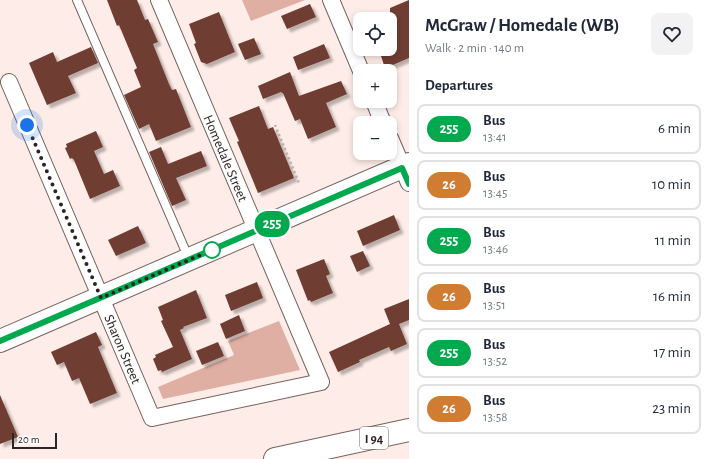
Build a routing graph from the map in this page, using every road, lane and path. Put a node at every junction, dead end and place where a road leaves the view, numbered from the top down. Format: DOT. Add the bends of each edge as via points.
graph roads {
  1 [pos="77,0"];
  2 [pos="159,0"];
  3 [pos="331,0"];
  4 [pos="358,64"];
  5 [pos="9,82"];
  6 [pos="275,125"];
  7 [pos="397,152"];
  8 [pos="407,172"];
  9 [pos="299,183"];
  10 [pos="256,231"];
  11 [pos="189,260"];
  12 [pos="101,298"];
  13 [pos="0,341"];
  14 [pos="152,418"];
  15 [pos="409,430"];
  16 [pos="275,459"];
  1 -- 11 [label="lane"];
  2 -- 10 [label="street, Homedale Street"];
  3 -- 4 [label="street"];
  5 -- 12 [label="street, Sharon Street"];
  6 -- 9 [label="path"];
  7 -- 8 [label="street"];
  8 -- 10 [label="main road"];
  10 -- 11 [label="main road"];
  10 -- 14 [label="street, Homedale Street" via="321,382"];
  11 -- 12 [label="main road"];
  12 -- 13 [label="main road"];
  12 -- 14 [label="street, Sharon Street"];
  15 -- 16 [label="main road, I 94"];
}
